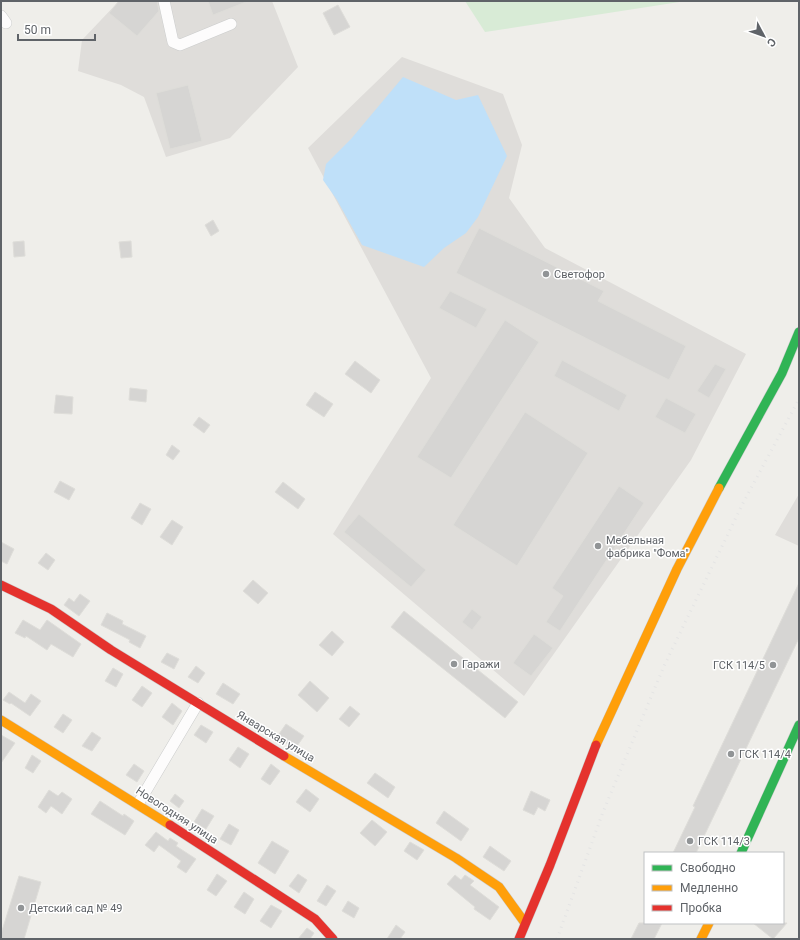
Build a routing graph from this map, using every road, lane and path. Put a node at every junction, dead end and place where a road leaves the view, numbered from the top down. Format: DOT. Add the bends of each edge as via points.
graph roads {
  1 [pos="164,1"];
  2 [pos="230,24"];
  3 [pos="799,332"];
  4 [pos="1,585"];
  5 [pos="198,703"];
  6 [pos="1,720"];
  7 [pos="799,726"];
  8 [pos="138,804"];
  9 [pos="741,852"];
  10 [pos="526,923"];
  11 [pos="708,924"];
  12 [pos="333,939"];
  13 [pos="519,939"];
  14 [pos="701,939"];
  1 -- 2 [label="street" via="173,42 180,45"];
  3 -- 10 [label="street" via="782,373 677,569 602,729"];
  4 -- 5 [label="street, Январская улица" via="51,609 111,650"];
  5 -- 8 [label="street"];
  5 -- 10 [label="street, Январская улица" via="456,858 499,887"];
  6 -- 8 [label="street, Новогодняя улица"];
  7 -- 9 [label="street"];
  8 -- 12 [label="street, Новогодняя улица" via="315,919"];
  10 -- 13 [label="street"];
  11 -- 14 [label="street"];
}
